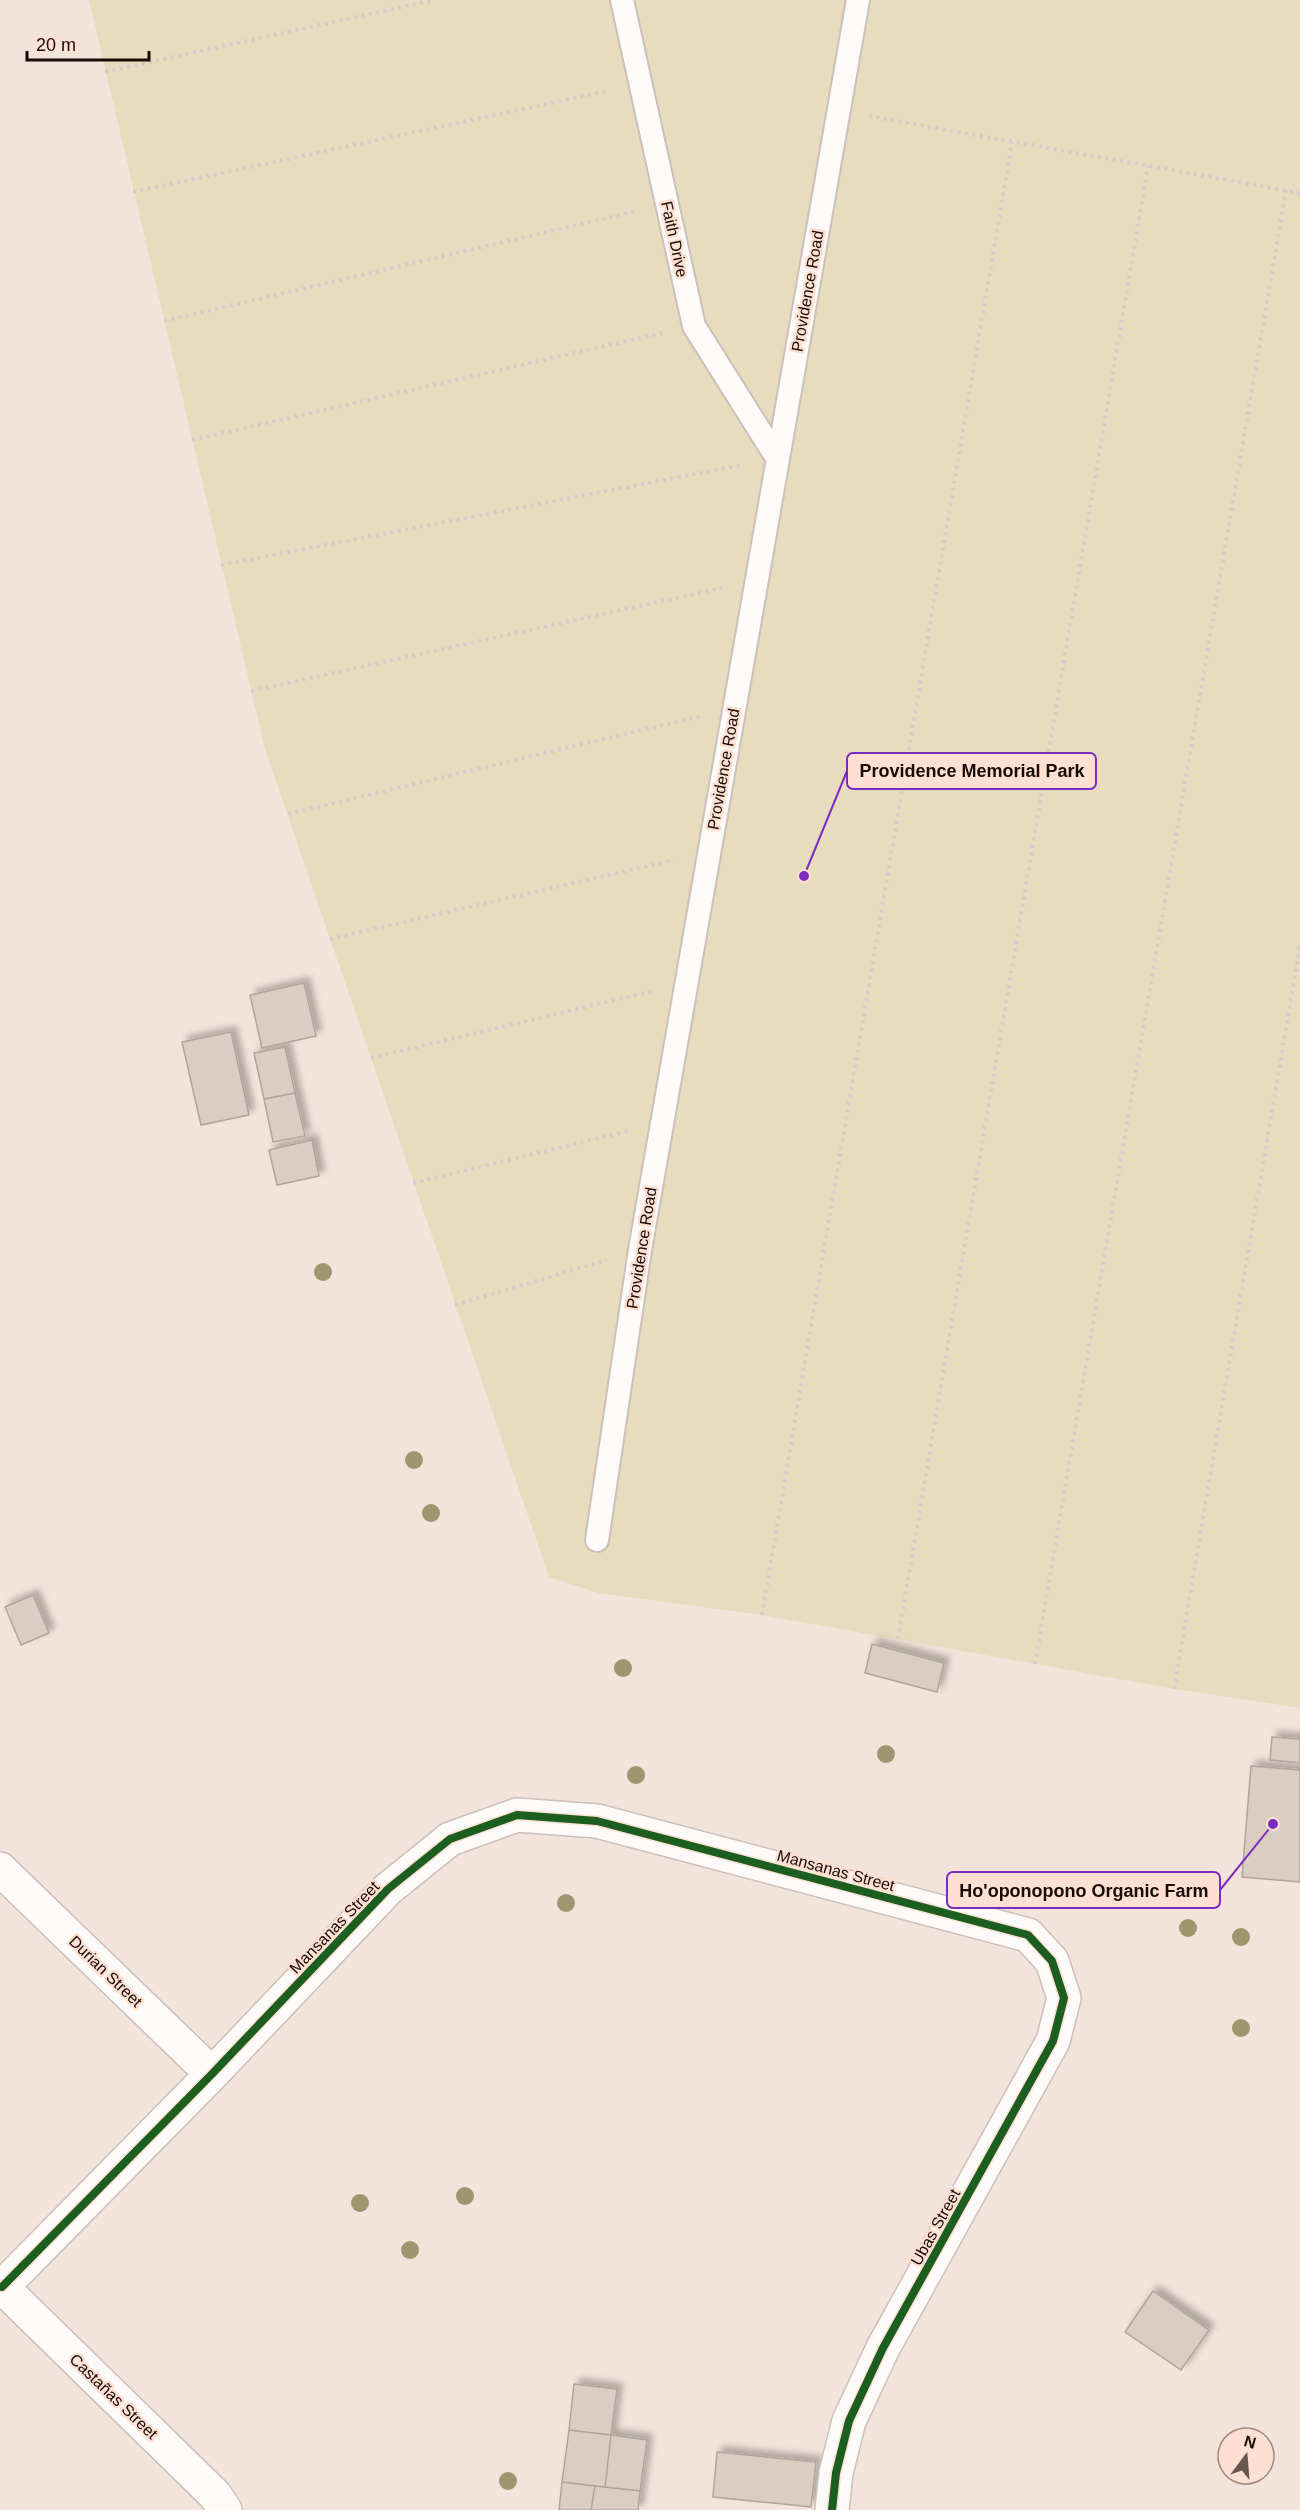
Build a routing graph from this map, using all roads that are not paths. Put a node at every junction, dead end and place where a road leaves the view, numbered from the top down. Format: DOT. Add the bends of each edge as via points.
graph roads {
  1 [pos="622,0"];
  2 [pos="858,0"];
  3 [pos="777,458"];
  4 [pos="597,1540"];
  5 [pos="0,1869"];
  6 [pos="1052,1961"];
  7 [pos="212,2074"];
  8 [pos="1,2286"];
  9 [pos="225,2510"];
  10 [pos="832,2510"];
  1 -- 3 [label="lane, Faith Drive" via="694,326"];
  2 -- 3 [label="lane, Providence Road"];
  3 -- 4 [label="lane, Providence Road" via="640,1250"];
  5 -- 7 [label="street, Durian Street"];
  6 -- 7 [label="street, Mansanas Street" via="1028,1935 597,1821 517,1815 450,1839 388,1889"];
  6 -- 10 [label="street, Ubas Street" via="1064,1998 1053,2041 878,2358 849,2421 836,2473"];
  7 -- 8 [label="street, Mansanas Street"];
  8 -- 9 [label="street, Castañas Street" via="215,2495"];
}
